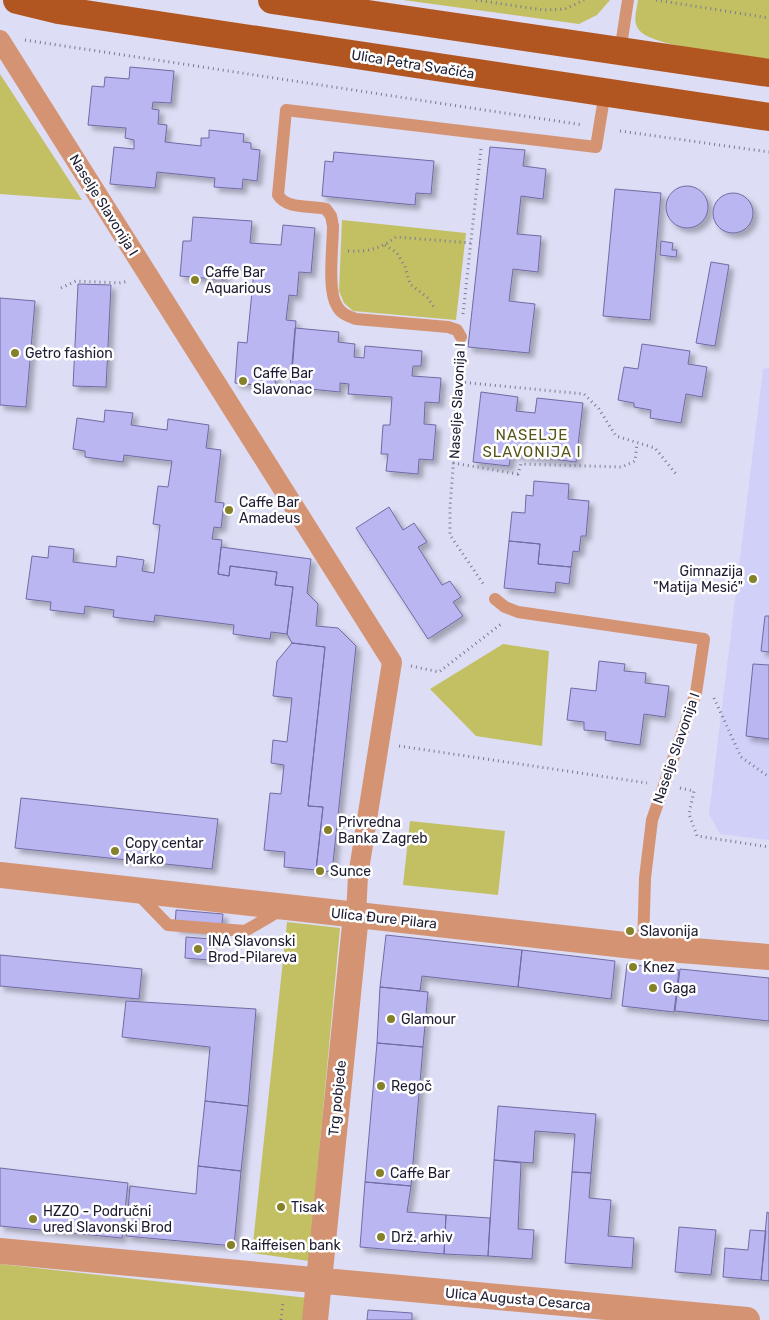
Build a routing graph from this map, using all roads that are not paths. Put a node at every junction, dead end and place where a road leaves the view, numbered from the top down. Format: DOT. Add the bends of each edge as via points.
graph roads {
  1 [pos="17,0"];
  2 [pos="272,0"];
  3 [pos="628,0"];
  4 [pos="58,10"];
  5 [pos="0,11"];
  6 [pos="10,40"];
  7 [pos="620,52"];
  8 [pos="769,73"];
  9 [pos="605,92"];
  10 [pos="769,117"];
  11 [pos="461,337"];
  12 [pos="495,599"];
  13 [pos="0,876"];
  14 [pos="356,915"];
  15 [pos="642,947"];
  16 [pos="769,957"];
  17 [pos="0,1251"];
  18 [pos="319,1281"];
  19 [pos="315,1320"];
  20 [pos="747,1320"];
  1 -- 4 [label="main road"];
  2 -- 7 [label="main road"];
  3 -- 7 [label="lane"];
  4 -- 5 [label="main road"];
  4 -- 9 [label="main road, Ulica Petra Svačića"];
  6 -- 14 [label="street, Naselje Slavonija I" via="148,275 392,662 358,876"];
  7 -- 8 [label="main road"];
  9 -- 10 [label="main road, Ulica Petra Svačića"];
  9 -- 11 [label="lane, Naselje Slavonija I" via="596,147 286,110 278,195 289,205 326,210 331,216 332,295 336,306 343,314 356,319 448,327 457,330"];
  12 -- 15 [label="lane, Naselje Slavonija I" via="518,612 704,639 696,693 652,820"];
  13 -- 14 [label="street, Ulica Đure Pilara"];
  14 -- 15 [label="street, Ulica Đure Pilara"];
  14 -- 18 [label="street, Trg pobjede"];
  15 -- 16 [label="street, Ulica Đure Pilara"];
  17 -- 18 [label="street"];
  18 -- 19 [label="street, Trg pobjede"];
  18 -- 20 [label="street, Ulica Augusta Cesarca"];
}
